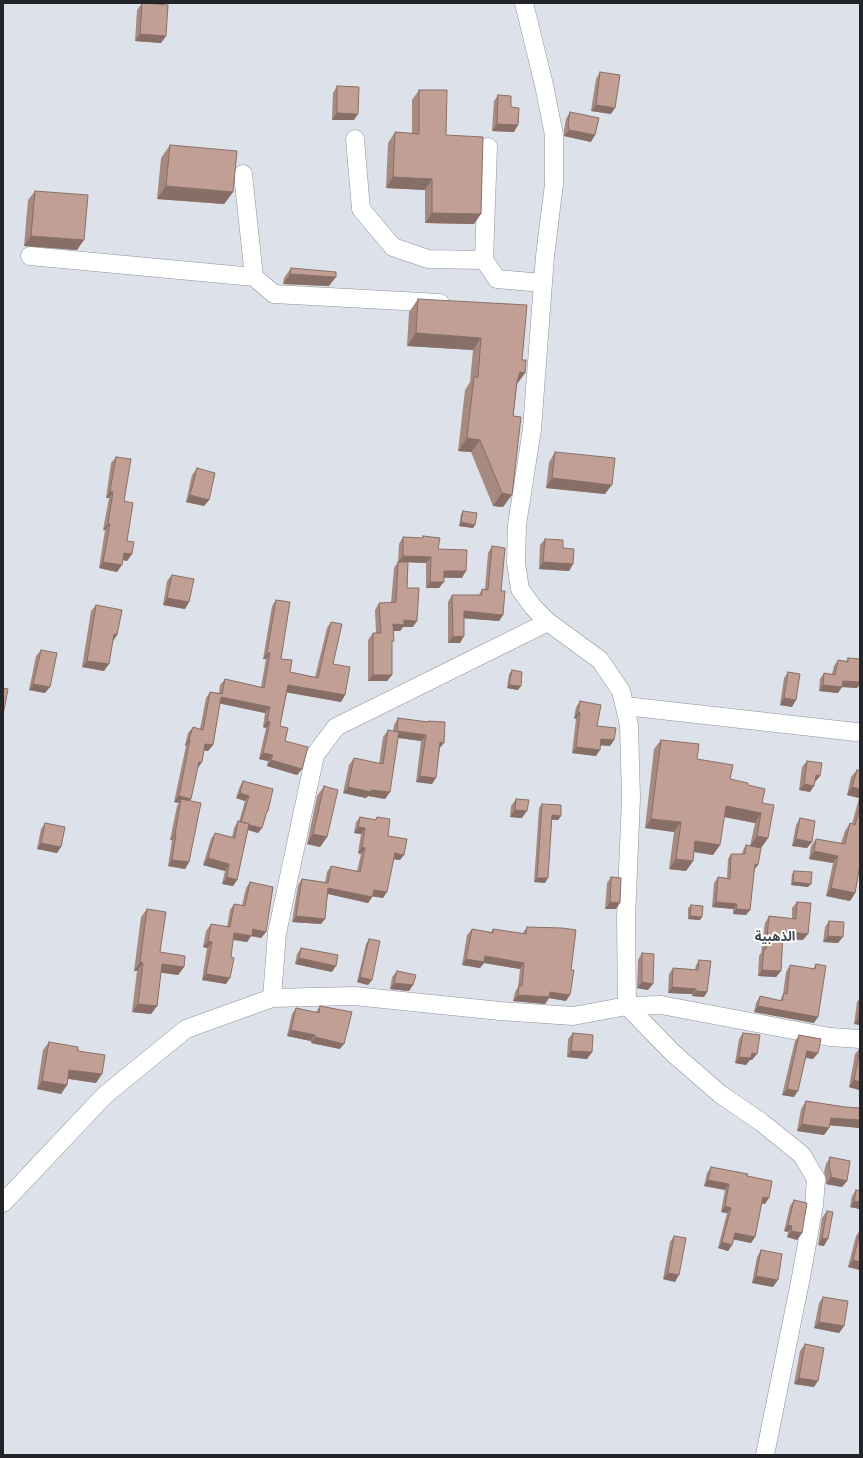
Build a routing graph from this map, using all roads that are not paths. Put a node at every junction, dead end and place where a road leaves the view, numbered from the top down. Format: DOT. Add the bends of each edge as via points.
graph roads {
  1 [pos="524,3"];
  2 [pos="355,139"];
  3 [pos="488,147"];
  4 [pos="243,174"];
  5 [pos="30,256"];
  6 [pos="484,260"];
  7 [pos="254,277"];
  8 [pos="543,283"];
  9 [pos="454,303"];
  10 [pos="548,622"];
  11 [pos="625,706"];
  12 [pos="859,731"];
  13 [pos="272,998"];
  14 [pos="626,1006"];
  15 [pos="860,1039"];
  16 [pos="33,1171"];
  17 [pos="3,1184"];
  18 [pos="3,1202"];
  19 [pos="765,1455"];
  1 -- 8 [label="street" via="554,135 554,184"];
  2 -- 6 [label="street" via="361,209 393,247 428,259"];
  3 -- 6 [label="street"];
  4 -- 7 [label="street"];
  5 -- 7 [label="street"];
  6 -- 8 [label="street" via="496,279"];
  7 -- 9 [label="street" via="274,294"];
  8 -- 10 [label="street" via="533,307 532,429 518,525 516,563 520,588 533,607"];
  10 -- 11 [label="street" via="600,660 621,691"];
  10 -- 13 [label="street" via="336,728 315,756 277,933"];
  11 -- 12 [label="street"];
  11 -- 14 [label="street" via="629,724 630,798"];
  13 -- 14 [label="street" via="354,996 573,1016"];
  13 -- 16 [label="street" via="186,1029 105,1095"];
  14 -- 15 [label="street" via="660,1005 830,1037"];
  14 -- 19 [label="street" via="714,1089 802,1155 816,1179 801,1277"];
  16 -- 17 [label="street"];
  16 -- 18 [label="street"];
}
